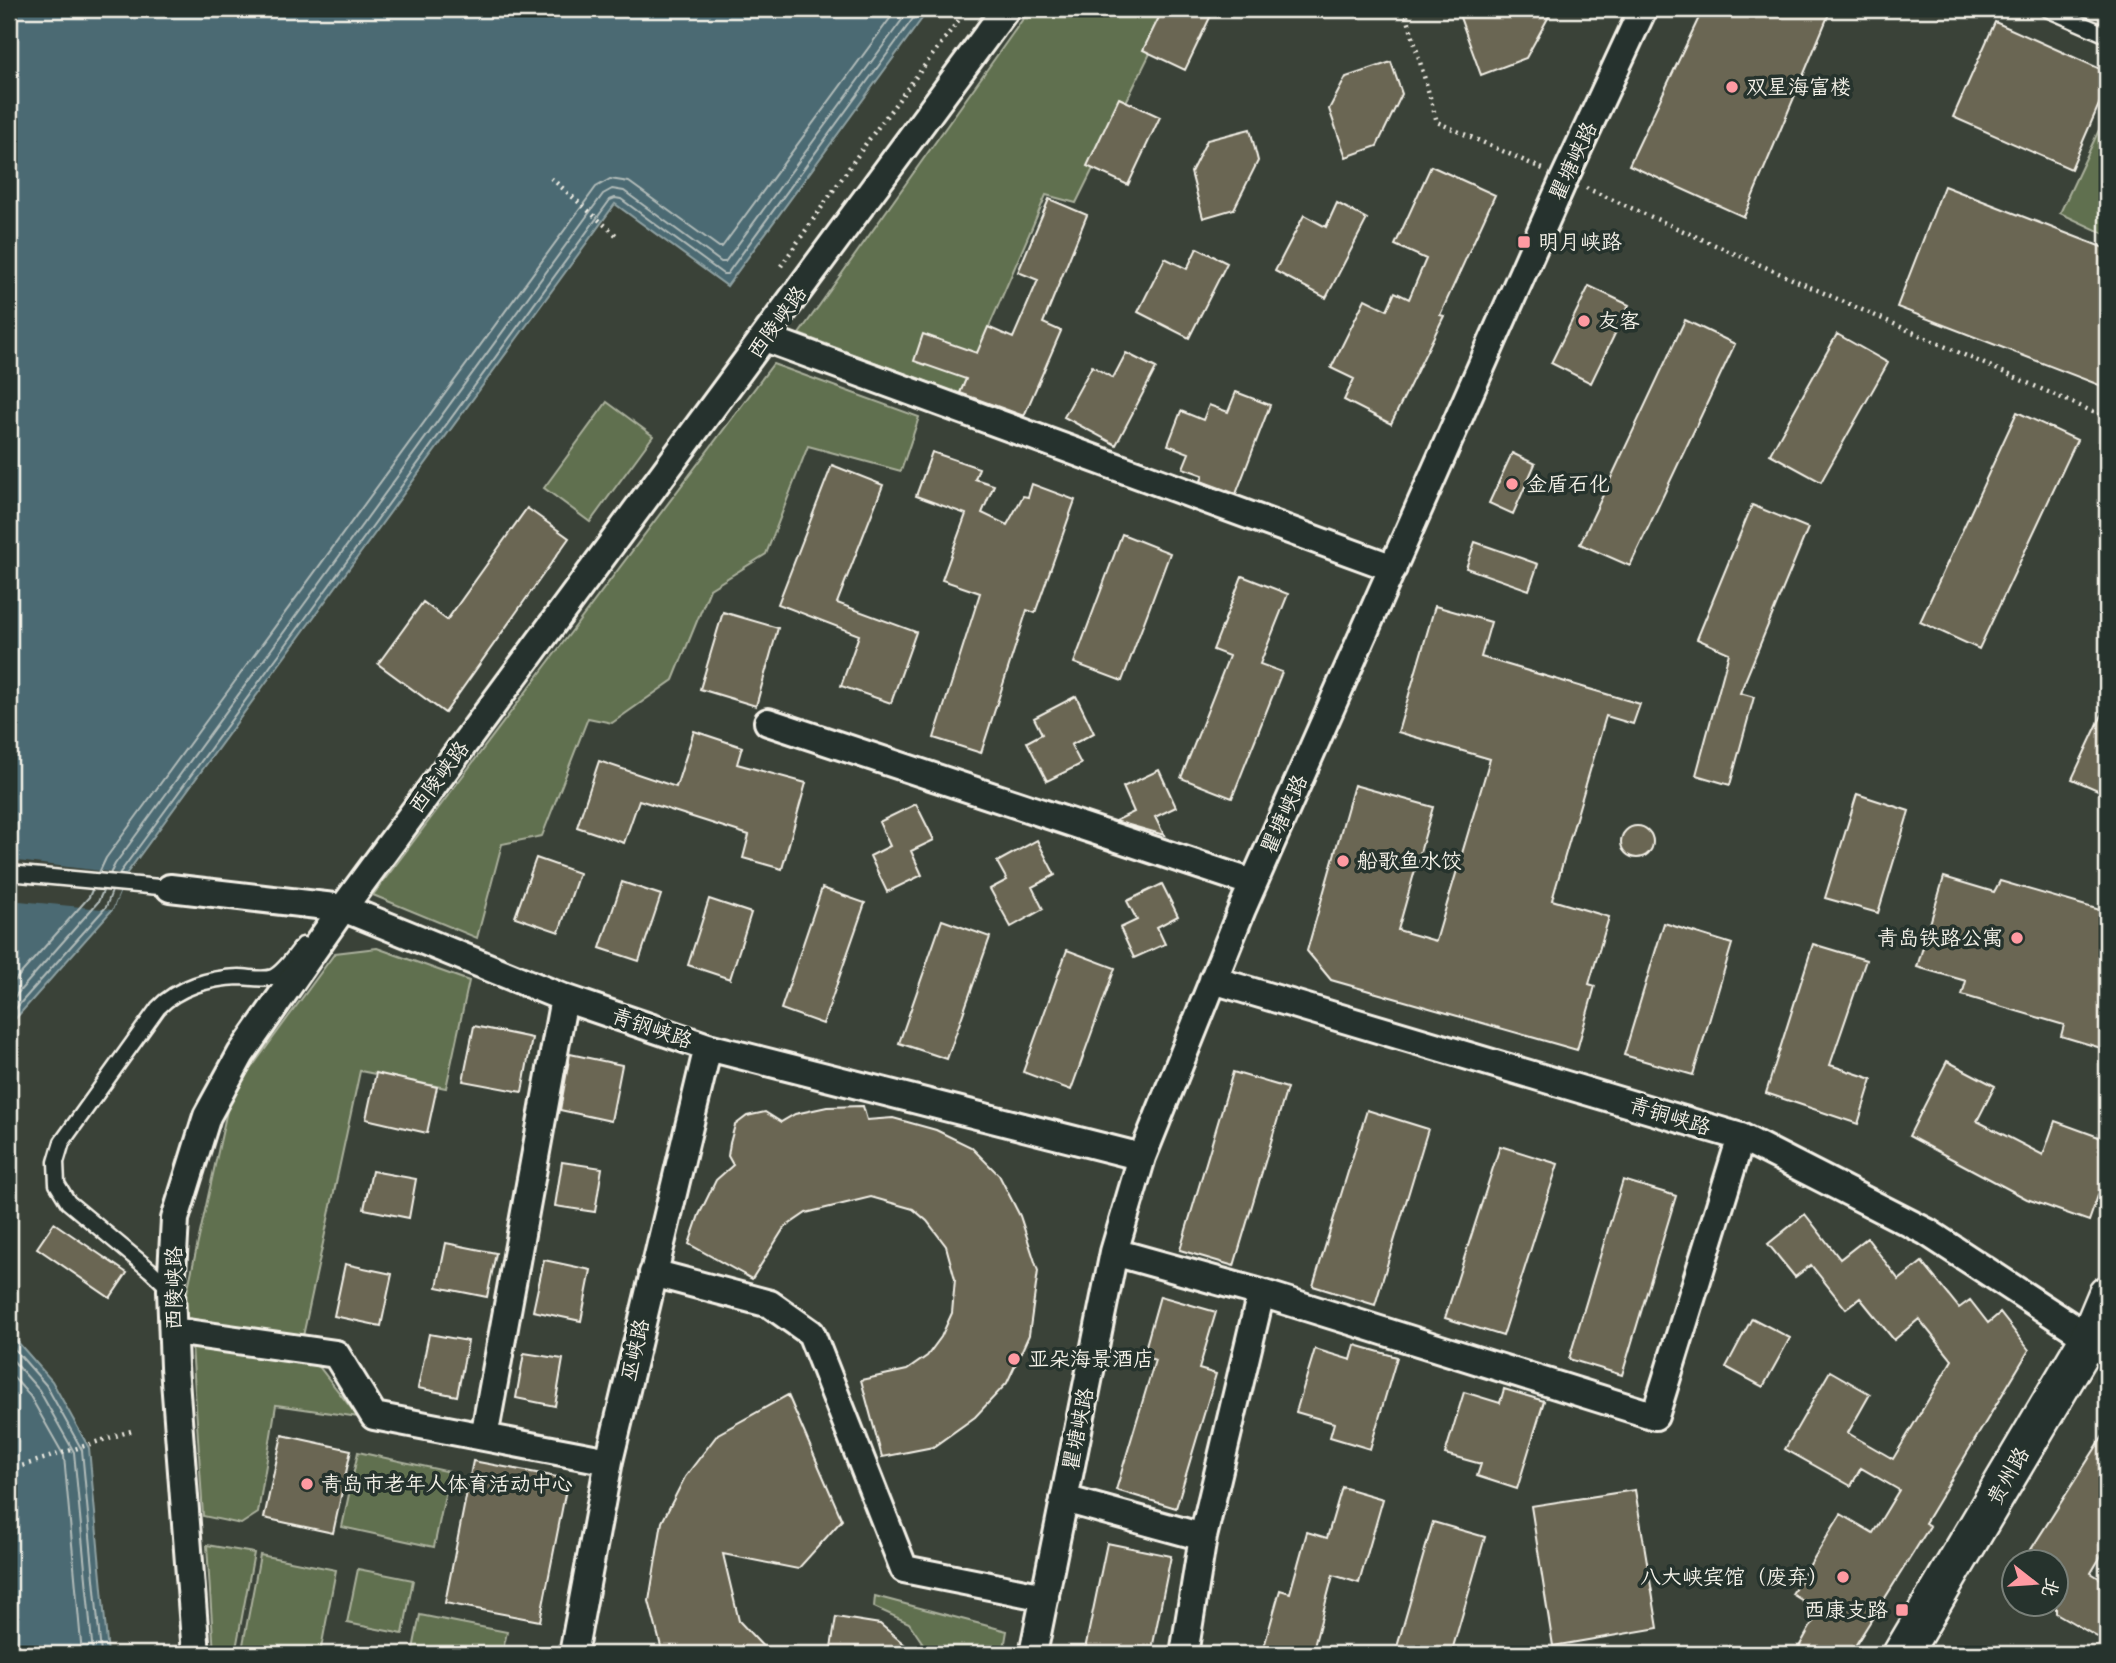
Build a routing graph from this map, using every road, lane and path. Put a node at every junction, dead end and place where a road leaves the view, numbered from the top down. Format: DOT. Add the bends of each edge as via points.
graph roads {
  1 [pos="1006,9"];
  2 [pos="1405,9"];
  3 [pos="1643,9"];
  4 [pos="2047,9"];
  5 [pos="2107,35"];
  6 [pos="551,178"];
  7 [pos="1564,178"];
  8 [pos="616,235"];
  9 [pos="765,338"];
  10 [pos="2107,418"];
  11 [pos="1393,568"];
  12 [pos="768,722"];
  13 [pos="9,873"];
  14 [pos="1253,883"];
  15 [pos="170,888"];
  16 [pos="343,908"];
  17 [pos="1213,980"];
  18 [pos="564,998"];
  19 [pos="708,1047"];
  20 [pos="1741,1137"];
  21 [pos="1142,1157"];
  22 [pos="1114,1252"];
  23 [pos="653,1273"];
  24 [pos="171,1290"];
  25 [pos="1261,1293"];
  26 [pos="2107,1295"];
  27 [pos="173,1331"];
  28 [pos="2098,1346"];
  29 [pos="134,1430"];
  30 [pos="484,1437"];
  31 [pos="609,1461"];
  32 [pos="9,1470"];
  33 [pos="1064,1500"];
  34 [pos="1203,1537"];
  35 [pos="1045,1597"];
  36 [pos="196,1654"];
  37 [pos="573,1654"];
  38 [pos="1033,1654"];
  39 [pos="1184,1654"];
  40 [pos="1902,1654"];
  1 -- 9 [label="street, 西陵峡路"];
  2 -- 7 [label="path" via="1437,122"];
  3 -- 7 [label="street, 瞿塘峡路"];
  4 -- 5 [label="lane"];
  6 -- 8 [label="path"];
  7 -- 10 [label="path"];
  7 -- 11 [label="street, 瞿塘峡路"];
  9 -- 11 [label="street"];
  9 -- 16 [label="street, 西陵峡路"];
  11 -- 14 [label="street, 瞿塘峡路"];
  12 -- 14 [label="street"];
  13 -- 15 [label="lane"];
  14 -- 17 [label="street, 瞿塘峡路"];
  15 -- 16 [label="street, 青钢峡路"];
  16 -- 18 [label="street, 青钢峡路"];
  16 -- 24 [label="street, 西陵峡路" via="241,1054 207,1116 175,1219"];
  16 -- 24 [label="lane" via="271,978 207,981 168,998 62,1142 56,1162 57,1184 68,1202"];
  17 -- 20 [label="street, 青铜峡路"];
  17 -- 21 [label="street, 瞿塘峡路"];
  18 -- 19 [label="street, 青钢峡路"];
  18 -- 30 [label="street"];
  19 -- 21 [label="street, 青钢峡路"];
  19 -- 23 [label="street, 巫峡路"];
  20 -- 25 [label="street" via="1655,1416"];
  20 -- 28 [label="street, 青铜峡路" via="1927,1232"];
  21 -- 22 [label="street, 瞿塘峡路"];
  22 -- 25 [label="street"];
  22 -- 33 [label="street, 瞿塘峡路"];
  23 -- 31 [label="street, 巫峡路"];
  23 -- 35 [label="street" via="770,1304 811,1333 904,1569"];
  24 -- 27 [label="street, 西陵峡路"];
  25 -- 34 [label="street"];
  26 -- 28 [label="main road, 贵州路"];
  27 -- 30 [label="street" via="337,1354 374,1416"];
  27 -- 36 [label="street, 西陵峡路"];
  28 -- 40 [label="main road, 贵州路"];
  29 -- 32 [label="path"];
  30 -- 31 [label="street"];
  31 -- 37 [label="street, 巫峡路"];
  33 -- 34 [label="street"];
  33 -- 35 [label="street, 瞿塘峡路"];
  34 -- 39 [label="street"];
  35 -- 38 [label="street, 瞿塘峡路"];
}
